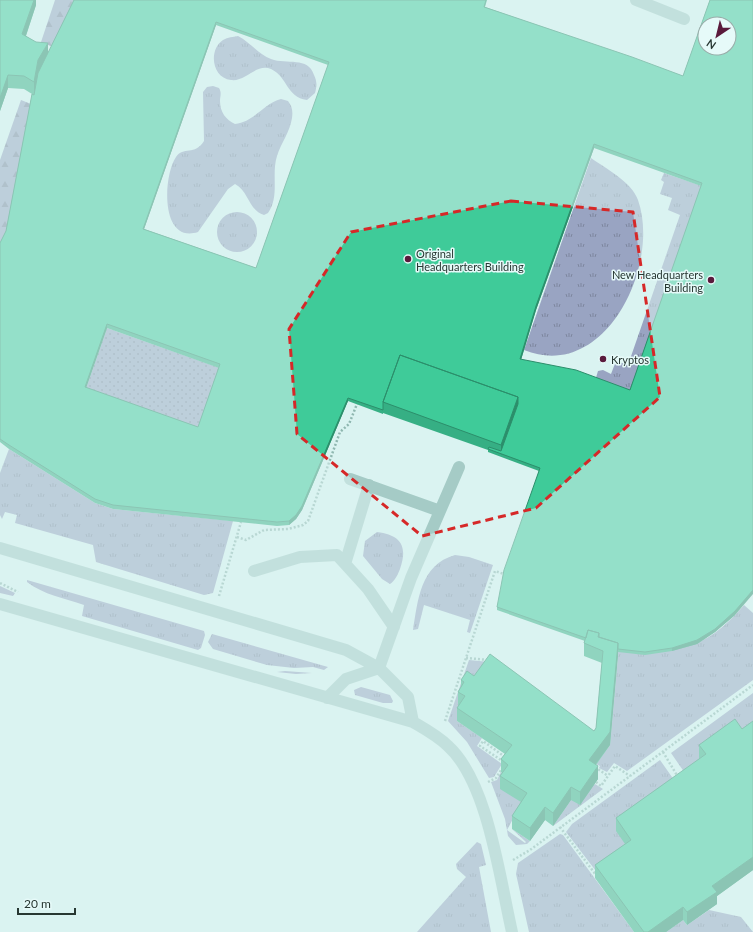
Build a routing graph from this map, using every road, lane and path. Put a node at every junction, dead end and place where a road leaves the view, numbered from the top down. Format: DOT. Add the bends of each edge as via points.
graph roads {
  1 [pos="636,0"];
  2 [pos="684,19"];
  3 [pos="357,404"];
  4 [pos="459,467"];
  5 [pos="350,479"];
  6 [pos="369,485"];
  7 [pos="440,511"];
  8 [pos="241,522"];
  9 [pos="236,537"];
  10 [pos="0,548"];
  11 [pos="345,564"];
  12 [pos="254,571"];
  13 [pos="504,574"];
  14 [pos="218,600"];
  15 [pos="0,604"];
  16 [pos="394,627"];
  17 [pos="466,658"];
  18 [pos="490,660"];
  19 [pos="379,668"];
  20 [pos="753,685"];
  21 [pos="327,698"];
  22 [pos="445,721"];
  23 [pos="413,722"];
  24 [pos="663,752"];
  25 [pos="510,761"];
  26 [pos="594,766"];
  27 [pos="608,776"];
  28 [pos="630,776"];
  29 [pos="678,778"];
  30 [pos="488,782"];
  31 [pos="596,782"];
  32 [pos="560,827"];
  33 [pos="509,862"];
  34 [pos="598,876"];
  35 [pos="512,932"];
  1 -- 2 [label="lane"];
  3 -- 9 [label="path" via="348,424 340,432 308,521 288,529 264,530 246,540"];
  4 -- 7 [label="lane"];
  5 -- 6 [label="lane"];
  6 -- 7 [label="lane"];
  6 -- 11 [label="lane"];
  7 -- 16 [label="lane" via="411,578"];
  8 -- 9 [label="path"];
  9 -- 14 [label="path"];
  10 -- 19 [label="lane" via="346,650"];
  11 -- 12 [label="lane" via="337,555 300,556"];
  11 -- 16 [label="lane" via="368,589"];
  13 -- 17 [label="path" via="496,571"];
  15 -- 21 [label="lane"];
  16 -- 19 [label="lane"];
  17 -- 18 [label="path"];
  17 -- 22 [label="path"];
  19 -- 21 [label="lane" via="346,680"];
  19 -- 23 [label="lane" via="408,697"];
  20 -- 24 [label="path"];
  21 -- 23 [label="lane"];
  23 -- 35 [label="lane" via="449,746 467,770 479,795 487,817"];
  24 -- 28 [label="path"];
  24 -- 29 [label="path"];
  25 -- 30 [label="path" via="483,742 480,746 505,763 496,778"];
  26 -- 27 [label="path"];
  27 -- 28 [label="path" via="615,766"];
  27 -- 31 [label="path" via="601,786"];
  28 -- 32 [label="path"];
  32 -- 33 [label="path"];
  32 -- 34 [label="path"];
}
